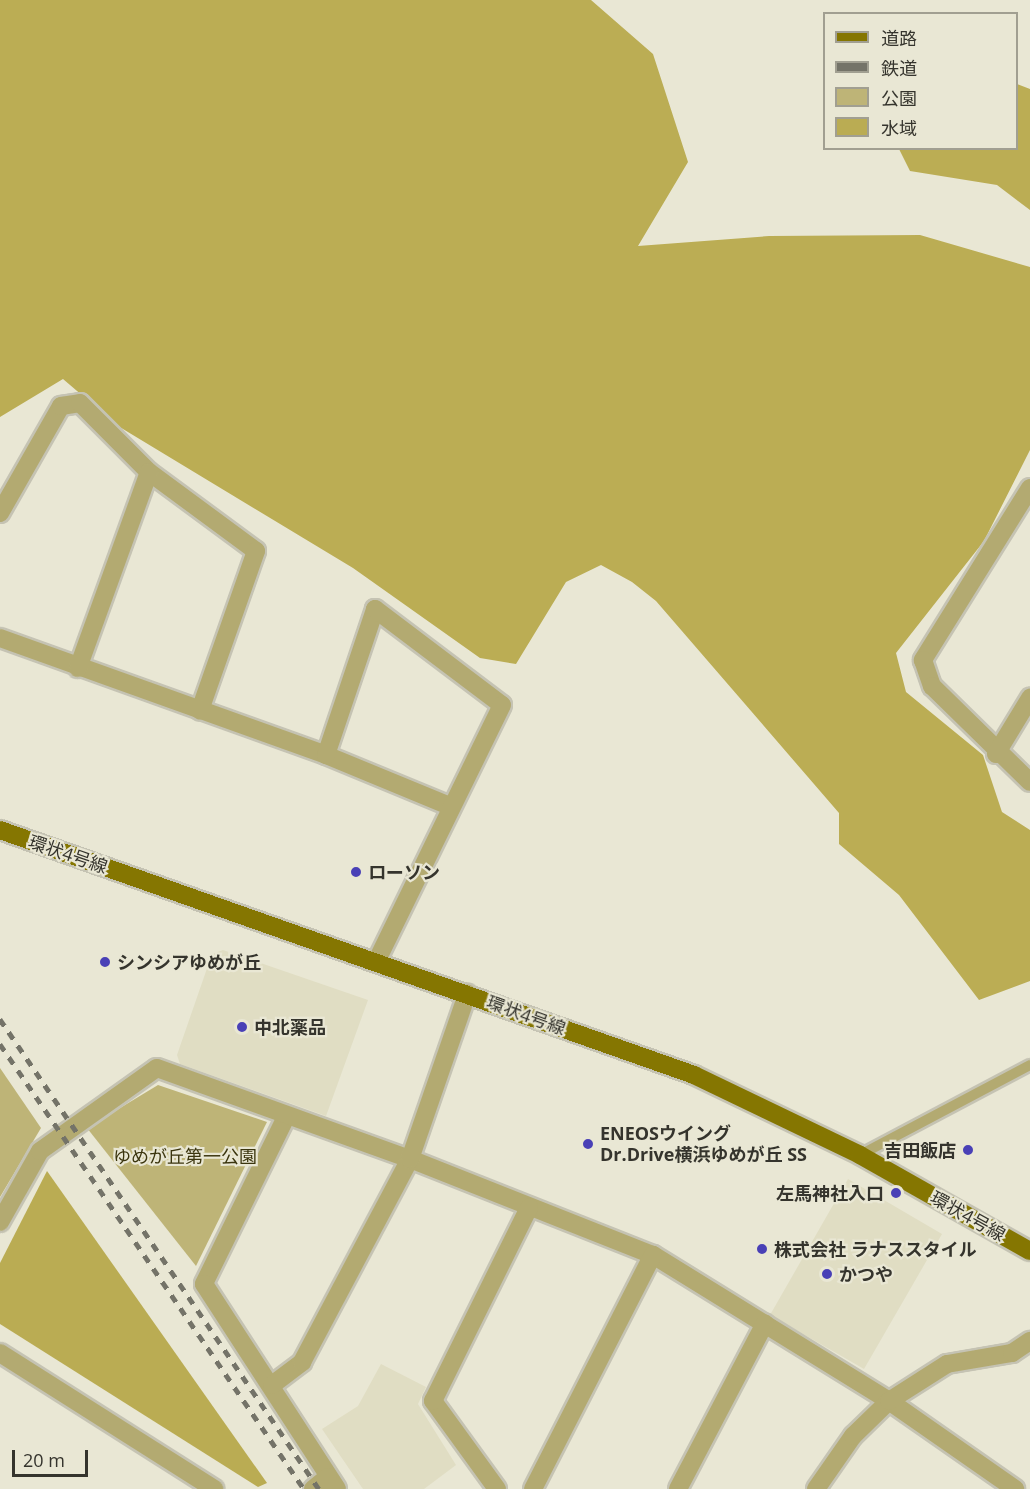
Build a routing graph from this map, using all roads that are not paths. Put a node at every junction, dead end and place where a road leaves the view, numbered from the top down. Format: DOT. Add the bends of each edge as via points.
graph roads {
  1 [pos="149,472"];
  2 [pos="1030,488"];
  3 [pos="0,513"];
  4 [pos="0,638"];
  5 [pos="78,668"];
  6 [pos="1030,698"];
  7 [pos="200,710"];
  8 [pos="996,754"];
  9 [pos="326,755"];
  10 [pos="1030,782"];
  11 [pos="450,806"];
  12 [pos="0,830"];
  13 [pos="376,962"];
  14 [pos="467,994"];
  15 [pos="1030,1065"];
  16 [pos="286,1117"];
  17 [pos="860,1155"];
  18 [pos="410,1159"];
  19 [pos="529,1208"];
  20 [pos="0,1222"];
  21 [pos="1030,1251"];
  22 [pos="652,1255"];
  23 [pos="765,1323"];
  24 [pos="1030,1341"];
  25 [pos="0,1353"];
  26 [pos="272,1385"];
  27 [pos="889,1401"];
  28 [pos="332,1483"];
  29 [pos="214,1489"];
  30 [pos="313,1489"];
  31 [pos="497,1489"];
  32 [pos="533,1489"];
  33 [pos="678,1489"];
  34 [pos="816,1489"];
  35 [pos="1015,1489"];
  1 -- 3 [label="street" via="80,403 61,406"];
  1 -- 5 [label="street"];
  1 -- 7 [label="street" via="256,551"];
  2 -- 8 [label="street" via="923,660 932,686"];
  4 -- 5 [label="street"];
  5 -- 7 [label="street"];
  6 -- 8 [label="street"];
  7 -- 9 [label="street"];
  8 -- 10 [label="street"];
  9 -- 11 [label="street"];
  9 -- 11 [label="street" via="375,609 502,705"];
  11 -- 13 [label="street"];
  12 -- 13 [label="main road, 環状4号線"];
  13 -- 14 [label="main road, 環状4号線"];
  14 -- 17 [label="main road, 環状4号線" via="694,1075"];
  14 -- 18 [label="street"];
  15 -- 17 [label="lane"];
  16 -- 18 [label="street"];
  16 -- 20 [label="street" via="157,1068 40,1151"];
  16 -- 26 [label="street" via="204,1284"];
  17 -- 21 [label="main road, 環状4号線"];
  18 -- 19 [label="street"];
  18 -- 26 [label="street" via="302,1362"];
  19 -- 22 [label="street"];
  19 -- 31 [label="street" via="433,1401"];
  22 -- 23 [label="street"];
  22 -- 32 [label="street"];
  23 -- 27 [label="street"];
  23 -- 33 [label="street"];
  24 -- 27 [label="street" via="1012,1353 947,1364"];
  25 -- 29 [label="street"];
  26 -- 28 [label="street"];
  27 -- 34 [label="street" via="853,1436"];
  27 -- 35 [label="street"];
  28 -- 30 [label="street"];
}
